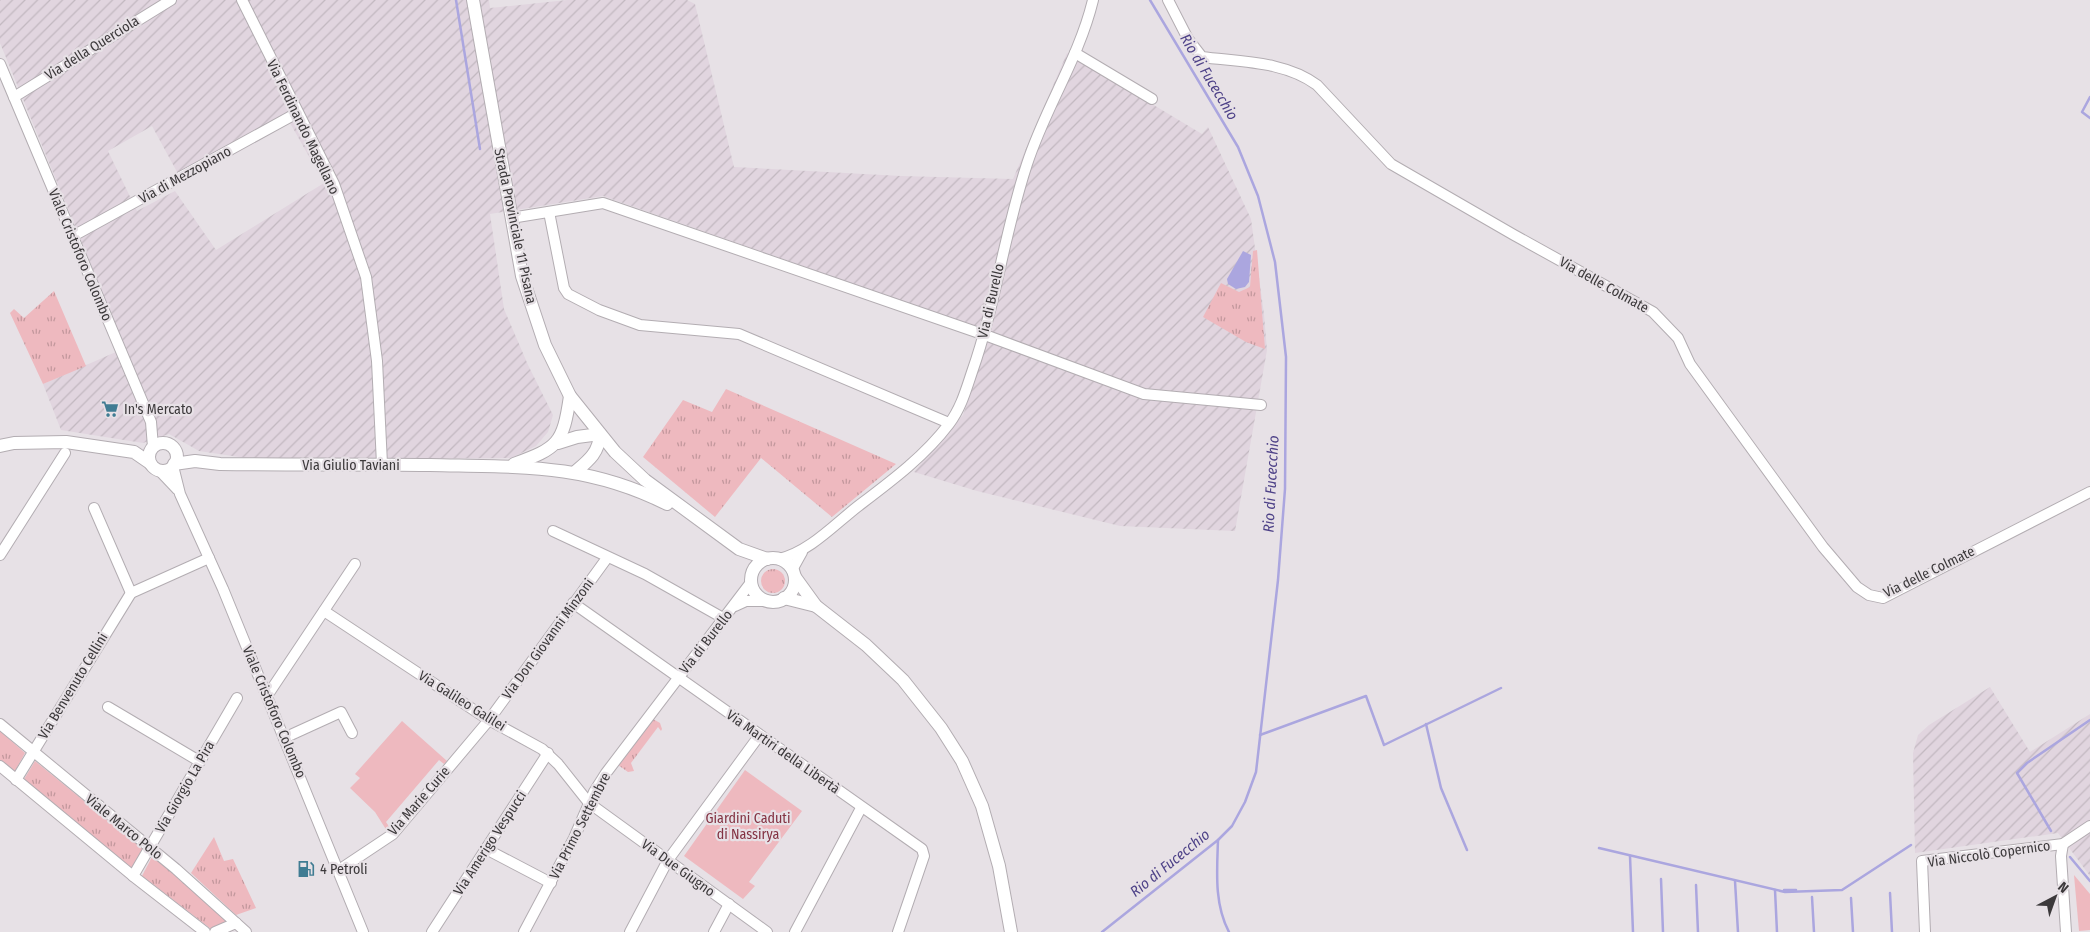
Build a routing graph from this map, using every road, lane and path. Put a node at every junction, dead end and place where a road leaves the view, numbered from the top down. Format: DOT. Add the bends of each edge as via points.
graph roads {
  1 [pos="171,0"];
  2 [pos="242,0"];
  3 [pos="474,0"];
  4 [pos="1093,0"];
  5 [pos="1168,0"];
  6 [pos="1075,53"];
  7 [pos="0,64"];
  8 [pos="14,97"];
  9 [pos="1152,99"];
  10 [pos="297,113"];
  11 [pos="549,212"];
  12 [pos="511,218"];
  13 [pos="72,236"];
  14 [pos="985,335"];
  15 [pos="570,396"];
  16 [pos="1261,405"];
  17 [pos="949,423"];
  18 [pos="600,434"];
  19 [pos="558,443"];
  20 [pos="0,446"];
  21 [pos="173,447"];
  22 [pos="152,448"];
  23 [pos="134,452"];
  24 [pos="65,453"];
  25 [pos="195,461"];
  26 [pos="382,464"];
  27 [pos="174,465"];
  28 [pos="155,466"];
  29 [pos="507,466"];
  30 [pos="575,472"];
  31 [pos="2090,492"];
  32 [pos="180,494"];
  33 [pos="94,508"];
  34 [pos="697,519"];
  35 [pos="553,532"];
  36 [pos="808,546"];
  37 [pos="739,549"];
  38 [pos="0,554"];
  39 [pos="209,558"];
  40 [pos="607,558"];
  41 [pos="773,559"];
  42 [pos="355,564"];
  43 [pos="793,573"];
  44 [pos="752,578"];
  45 [pos="130,593"];
  46 [pos="784,598"];
  47 [pos="771,601"];
  48 [pos="573,603"];
  49 [pos="734,606"];
  50 [pos="816,606"];
  51 [pos="324,611"];
  52 [pos="722,618"];
  53 [pos="678,678"];
  54 [pos="267,696"];
  55 [pos="237,698"];
  56 [pos="108,707"];
  57 [pos="489,720"];
  58 [pos="0,724"];
  59 [pos="352,734"];
  60 [pos="760,736"];
  61 [pos="284,738"];
  62 [pos="33,752"];
  63 [pos="548,753"];
  64 [pos="200,761"];
  65 [pos="0,766"];
  66 [pos="16,780"];
  67 [pos="589,803"];
  68 [pos="861,808"];
  69 [pos="2090,826"];
  70 [pos="2064,844"];
  71 [pos="149,848"];
  72 [pos="486,849"];
  73 [pos="668,860"];
  74 [pos="339,870"];
  75 [pos="133,876"];
  76 [pos="551,882"];
  77 [pos="728,904"];
  78 [pos="236,923"];
  79 [pos="205,932"];
  80 [pos="216,932"];
  81 [pos="246,932"];
  82 [pos="363,932"];
  83 [pos="432,932"];
  84 [pos="524,932"];
  85 [pos="630,932"];
  86 [pos="714,932"];
  87 [pos="767,932"];
  88 [pos="796,932"];
  89 [pos="898,932"];
  90 [pos="1011,932"];
  91 [pos="1925,932"];
  92 [pos="2066,932"];
  1 -- 8 [label="street, Via della Querciola"];
  2 -- 10 [label="street, Via Ferdinando Magellano"];
  3 -- 12 [label="main road, Strada Provinciale 11 Pisana"];
  4 -- 6 [label="street, Via di Burello" via="1086,30"];
  5 -- 31 [label="street, Via delle Colmate" via="1202,57 1288,68 1303,74 1391,164 1654,312 1678,338 1690,364 1823,547 1857,587 1869,595 1883,598"];
  6 -- 9 [label="street"];
  6 -- 14 [label="street, Via di Burello" via="1030,155 1014,201"];
  7 -- 8 [label="street, Viale Cristoforo Colombo"];
  8 -- 13 [label="street, Viale Cristoforo Colombo"];
  10 -- 13 [label="street, Via di Mezzopiano"];
  10 -- 26 [label="street, Via Ferdinando Magellano" via="334,184 366,277 377,361"];
  11 -- 12 [label="street"];
  11 -- 14 [label="street" via="603,203"];
  11 -- 17 [label="street" via="564,288 568,294 640,325 739,334"];
  12 -- 15 [label="main road, Strada Provinciale 11 Pisana" via="530,304 545,345"];
  13 -- 22 [label="street, Viale Cristoforo Colombo" via="151,422"];
  14 -- 16 [label="street" via="1144,394"];
  14 -- 17 [label="street, Via di Burello" via="961,405"];
  15 -- 18 [label="main road, Strada Provinciale 11 Pisana"];
  15 -- 19 [label="main road" via="566,422"];
  17 -- 36 [label="street, Via di Burello" via="910,466"];
  18 -- 19 [label="main road, Via Giulio Taviani"];
  18 -- 30 [label="main road" via="594,455"];
  18 -- 34 [label="main road, Strada Provinciale 11 Pisana" via="645,480"];
  19 -- 29 [label="main road, Via Giulio Taviani" via="542,454"];
  20 -- 23 [label="main road" via="66,442"];
  21 -- 22 [label="main road" via="163,443"];
  21 -- 25 [label="main road, Via Giulio Taviani"];
  21 -- 27 [label="main road, Viale Cristoforo Colombo"];
  22 -- 23 [label="main road"];
  22 -- 28 [label="main road, Viale Cristoforo Colombo" via="149,457"];
  23 -- 28 [label="main road"];
  24 -- 38 [label="street"];
  25 -- 26 [label="main road, Via Giulio Taviani" via="220,464"];
  25 -- 27 [label="main road, Via Giulio Taviani"];
  26 -- 29 [label="main road, Via Giulio Taviani"];
  27 -- 28 [label="main road" via="168,470"];
  27 -- 32 [label="street, Viale Cristoforo Colombo"];
  28 -- 32 [label="street, Viale Cristoforo Colombo"];
  29 -- 30 [label="main road, Via Giulio Taviani"];
  30 -- 34 [label="main road, Via Giulio Taviani" via="646,494"];
  32 -- 39 [label="street, Viale Cristoforo Colombo"];
  33 -- 45 [label="street"];
  34 -- 37 [label="main road, Strada Provinciale 11 Pisana"];
  35 -- 40 [label="street"];
  36 -- 41 [label="street, Via di Burello" via="788,557"];
  36 -- 43 [label="street, Via di Burello" via="795,562"];
  37 -- 41 [label="main road, Strada Provinciale 11 Pisana"];
  37 -- 44 [label="main road, Strada Provinciale 11 Pisana" via="750,567"];
  39 -- 45 [label="street"];
  39 -- 54 [label="street, Viale Cristoforo Colombo"];
  40 -- 48 [label="street, Via Don Giovanni Minzoni"];
  40 -- 52 [label="street" via="645,574"];
  41 -- 43 [label="main road, Strada Provinciale 11 Pisana"];
  41 -- 44 [label="main road" via="757,565"];
  42 -- 51 [label="street"];
  43 -- 46 [label="main road" via="792,589"];
  43 -- 50 [label="main road, Strada Provinciale 11 Pisana"];
  44 -- 47 [label="main road, Strada Provinciale 11 Pisana" via="759,596"];
  44 -- 49 [label="street, Via di Burello"];
  45 -- 62 [label="street, Via Benvenuto Cellini"];
  46 -- 47 [label="main road, Strada Provinciale 11 Pisana"];
  46 -- 50 [label="main road, Strada Provinciale 11 Pisana"];
  47 -- 49 [label="street, Via di Burello" via="746,601"];
  48 -- 53 [label="street, Via Martiri della Libertà"];
  48 -- 57 [label="street, Via Don Giovanni Minzoni"];
  49 -- 52 [label="street, Via di Burello"];
  50 -- 90 [label="main road, Strada Provinciale 11 Pisana" via="866,645 902,680 942,728 982,806 992,836"];
  51 -- 54 [label="street"];
  51 -- 57 [label="street, Via Galileo Galilei"];
  52 -- 53 [label="street, Via di Burello"];
  53 -- 60 [label="street, Via Martiri della Libertà"];
  53 -- 67 [label="street, Via Primo Settembre" via="610,766"];
  54 -- 61 [label="street, Viale Cristoforo Colombo"];
  55 -- 64 [label="street, Via Giorgio La Pira"];
  56 -- 64 [label="street"];
  57 -- 63 [label="street, Via Galileo Galilei"];
  57 -- 74 [label="street, Via Marie Curie" via="393,834"];
  58 -- 62 [label="street, Viale Marco Polo"];
  59 -- 61 [label="street" via="341,712"];
  60 -- 68 [label="street, Via Martiri della Libertà"];
  60 -- 73 [label="street"];
  61 -- 74 [label="street, Viale Cristoforo Colombo"];
  62 -- 66 [label="street, Via Benvenuto Cellini"];
  62 -- 71 [label="street, Viale Marco Polo"];
  63 -- 67 [label="street, Via Galileo Galilei"];
  63 -- 72 [label="street, Via Amerigo Vespucci"];
  64 -- 71 [label="street, Via Giorgio La Pira"];
  65 -- 66 [label="street"];
  66 -- 75 [label="street"];
  67 -- 73 [label="street, Via Due Giugno"];
  67 -- 76 [label="street, Via Primo Settembre"];
  68 -- 88 [label="street"];
  68 -- 89 [label="street, Via Martiri della Libertà" via="924,852"];
  69 -- 70 [label="street"];
  70 -- 91 [label="street, Via Niccolò Copernico" via="1922,861"];
  70 -- 92 [label="street" via="2061,856"];
  71 -- 75 [label="street, Via Giorgio La Pira"];
  71 -- 78 [label="street, Viale Marco Polo"];
  72 -- 76 [label="street"];
  72 -- 83 [label="street, Via Amerigo Vespucci"];
  73 -- 77 [label="street, Via Due Giugno"];
  73 -- 85 [label="street"];
  74 -- 82 [label="street, Viale Cristoforo Colombo"];
  75 -- 79 [label="street"];
  76 -- 84 [label="street, Via Primo Settembre"];
  77 -- 86 [label="street"];
  77 -- 87 [label="street, Via Due Giugno"];
  78 -- 80 [label="street"];
  78 -- 81 [label="street, Viale Marco Polo"];
}
